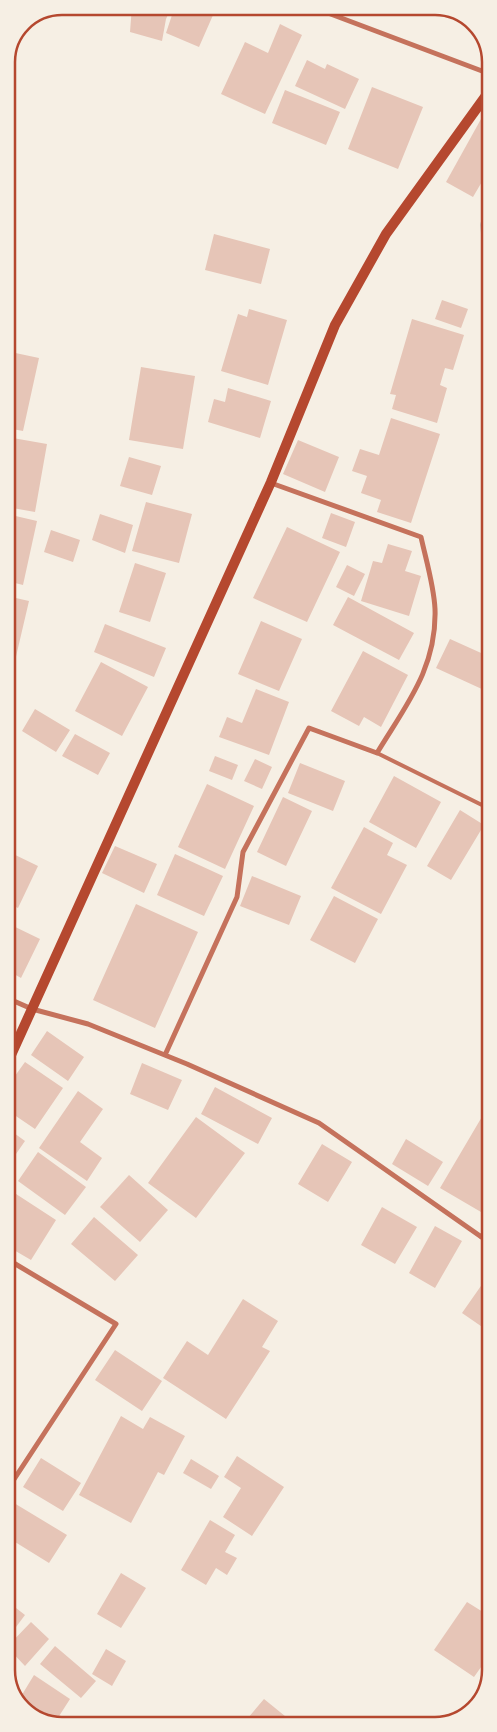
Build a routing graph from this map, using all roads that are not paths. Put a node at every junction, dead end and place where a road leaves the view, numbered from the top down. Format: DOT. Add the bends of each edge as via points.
graph roads {
  1 [pos="336,15"];
  2 [pos="482,71"];
  3 [pos="482,101"];
  4 [pos="271,482"];
  5 [pos="377,753"];
  6 [pos="482,805"];
  7 [pos="15,1002"];
  8 [pos="32,1009"];
  9 [pos="15,1046"];
  10 [pos="165,1055"];
  11 [pos="481,1237"];
  12 [pos="15,1264"];
  13 [pos="15,1478"];
  1 -- 2 [label="street"];
  3 -- 4 [label="main road" via="386,234 335,325"];
  4 -- 5 [label="street" via="421,537 435,608 433,648 425,674"];
  4 -- 8 [label="main road"];
  5 -- 6 [label="lane"];
  5 -- 10 [label="street" via="308,728 243,852 237,897"];
  7 -- 8 [label="street"];
  8 -- 9 [label="main road"];
  8 -- 10 [label="street" via="88,1024"];
  10 -- 11 [label="street" via="319,1123"];
  12 -- 13 [label="street" via="116,1324"];
}
